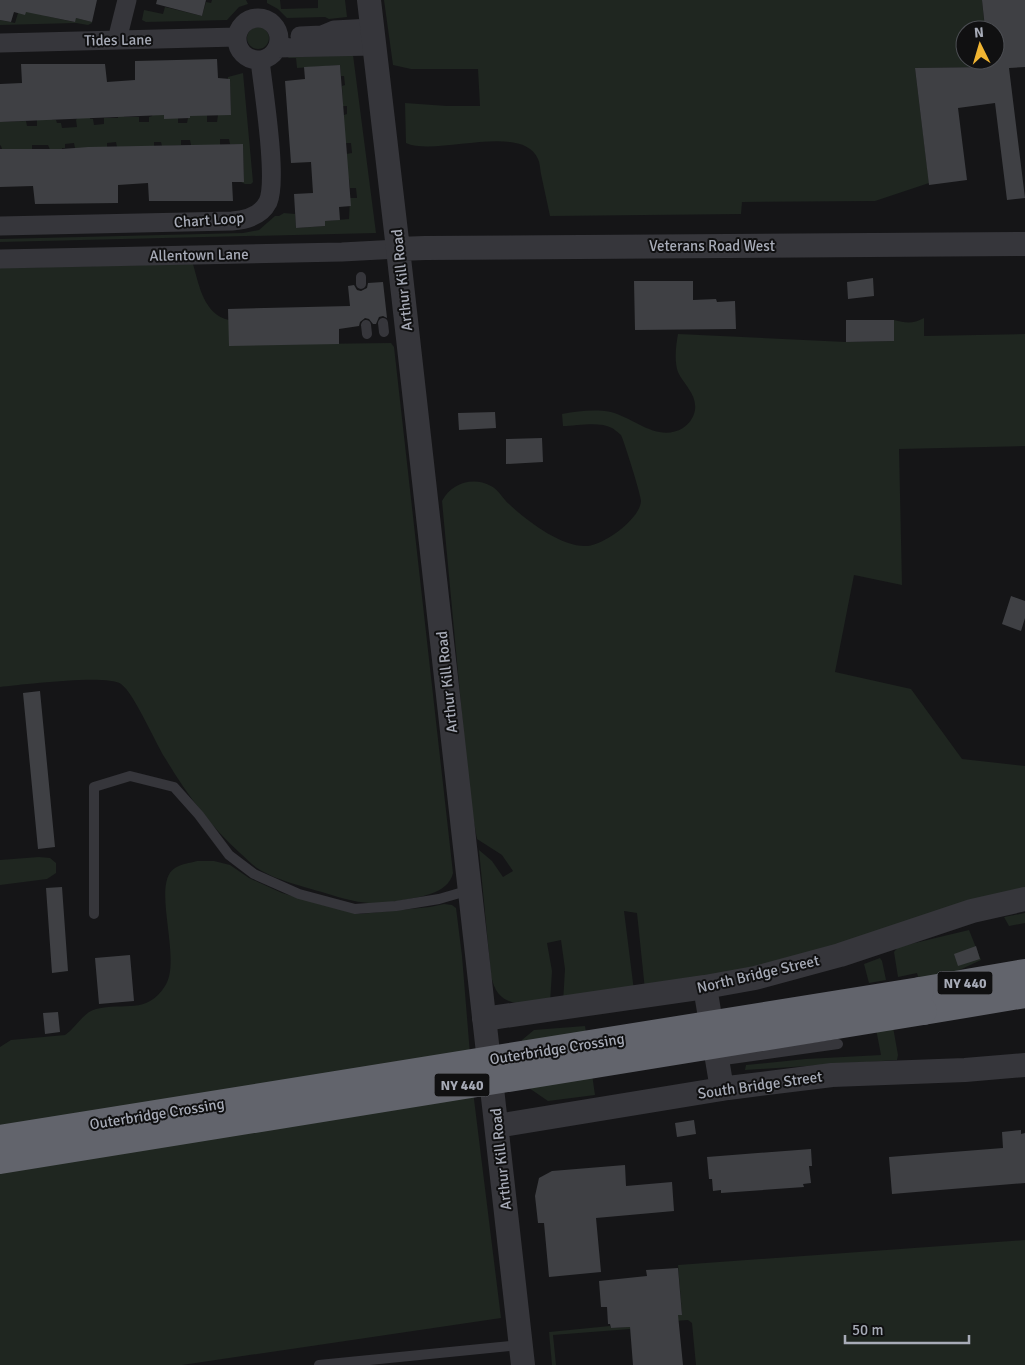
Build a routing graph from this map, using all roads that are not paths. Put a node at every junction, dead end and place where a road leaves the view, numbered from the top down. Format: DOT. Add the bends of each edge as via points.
graph roads {
  1 [pos="127,0"];
  2 [pos="369,0"];
  3 [pos="236,37"];
  4 [pos="277,37"];
  5 [pos="373,37"];
  6 [pos="117,40"];
  7 [pos="0,43"];
  8 [pos="260,60"];
  9 [pos="0,226"];
  10 [pos="1025,244"];
  11 [pos="398,249"];
  12 [pos="0,258"];
  13 [pos="470,890"];
  14 [pos="1025,899"];
  15 [pos="94,914"];
  16 [pos="1025,973"];
  17 [pos="705,987"];
  18 [pos="1018,996"];
  19 [pos="922,1001"];
  20 [pos="484,1019"];
  21 [pos="838,1044"];
  22 [pos="718,1061"];
  23 [pos="1025,1065"];
  24 [pos="722,1089"];
  25 [pos="497,1126"];
  26 [pos="0,1139"];
  27 [pos="0,1160"];
  28 [pos="522,1355"];
  29 [pos="319,1365"];
  1 -- 6 [label="street"];
  2 -- 5 [label="street, Arthur Kill Road"];
  3 -- 4 [label="street" via="242,24 254,18 267,19"];
  3 -- 6 [label="street, Tides Lane"];
  3 -- 8 [label="street" via="244,55"];
  4 -- 5 [label="street"];
  4 -- 5 [label="street" via="322,26"];
  4 -- 8 [label="street" via="268,57"];
  5 -- 11 [label="street, Arthur Kill Road"];
  6 -- 7 [label="street, Tides Lane"];
  8 -- 9 [label="street, Chart Loop" via="272,182 267,203 255,215 232,221"];
  10 -- 11 [label="street, Veterans Road West"];
  11 -- 12 [label="street, Allentown Lane"];
  11 -- 13 [label="street, Arthur Kill Road"];
  13 -- 15 [label="lane" via="404,905 355,909 299,894 254,874 229,855 174,788 130,776 94,787"];
  13 -- 20 [label="street, Arthur Kill Road"];
  14 -- 17 [label="street, North Bridge Street" via="972,911 781,972"];
  16 -- 19 [label="highway, Outerbridge Crossing / NY 440"];
  17 -- 20 [label="street, North Bridge Street"];
  17 -- 22 [label="street"];
  18 -- 19 [label="highway, Outerbridge Crossing / NY 440"];
  19 -- 26 [label="highway, Outerbridge Crossing / NY 440, bridge"];
  19 -- 27 [label="highway, Outerbridge Crossing / NY 440, bridge"];
  20 -- 25 [label="street, Arthur Kill Road"];
  21 -- 22 [label="lane"];
  22 -- 24 [label="street"];
  23 -- 24 [label="street, South Bridge Street" via="959,1071 832,1075"];
  24 -- 25 [label="street, South Bridge Street"];
  25 -- 28 [label="street, Arthur Kill Road"];
  28 -- 29 [label="lane"];
}
